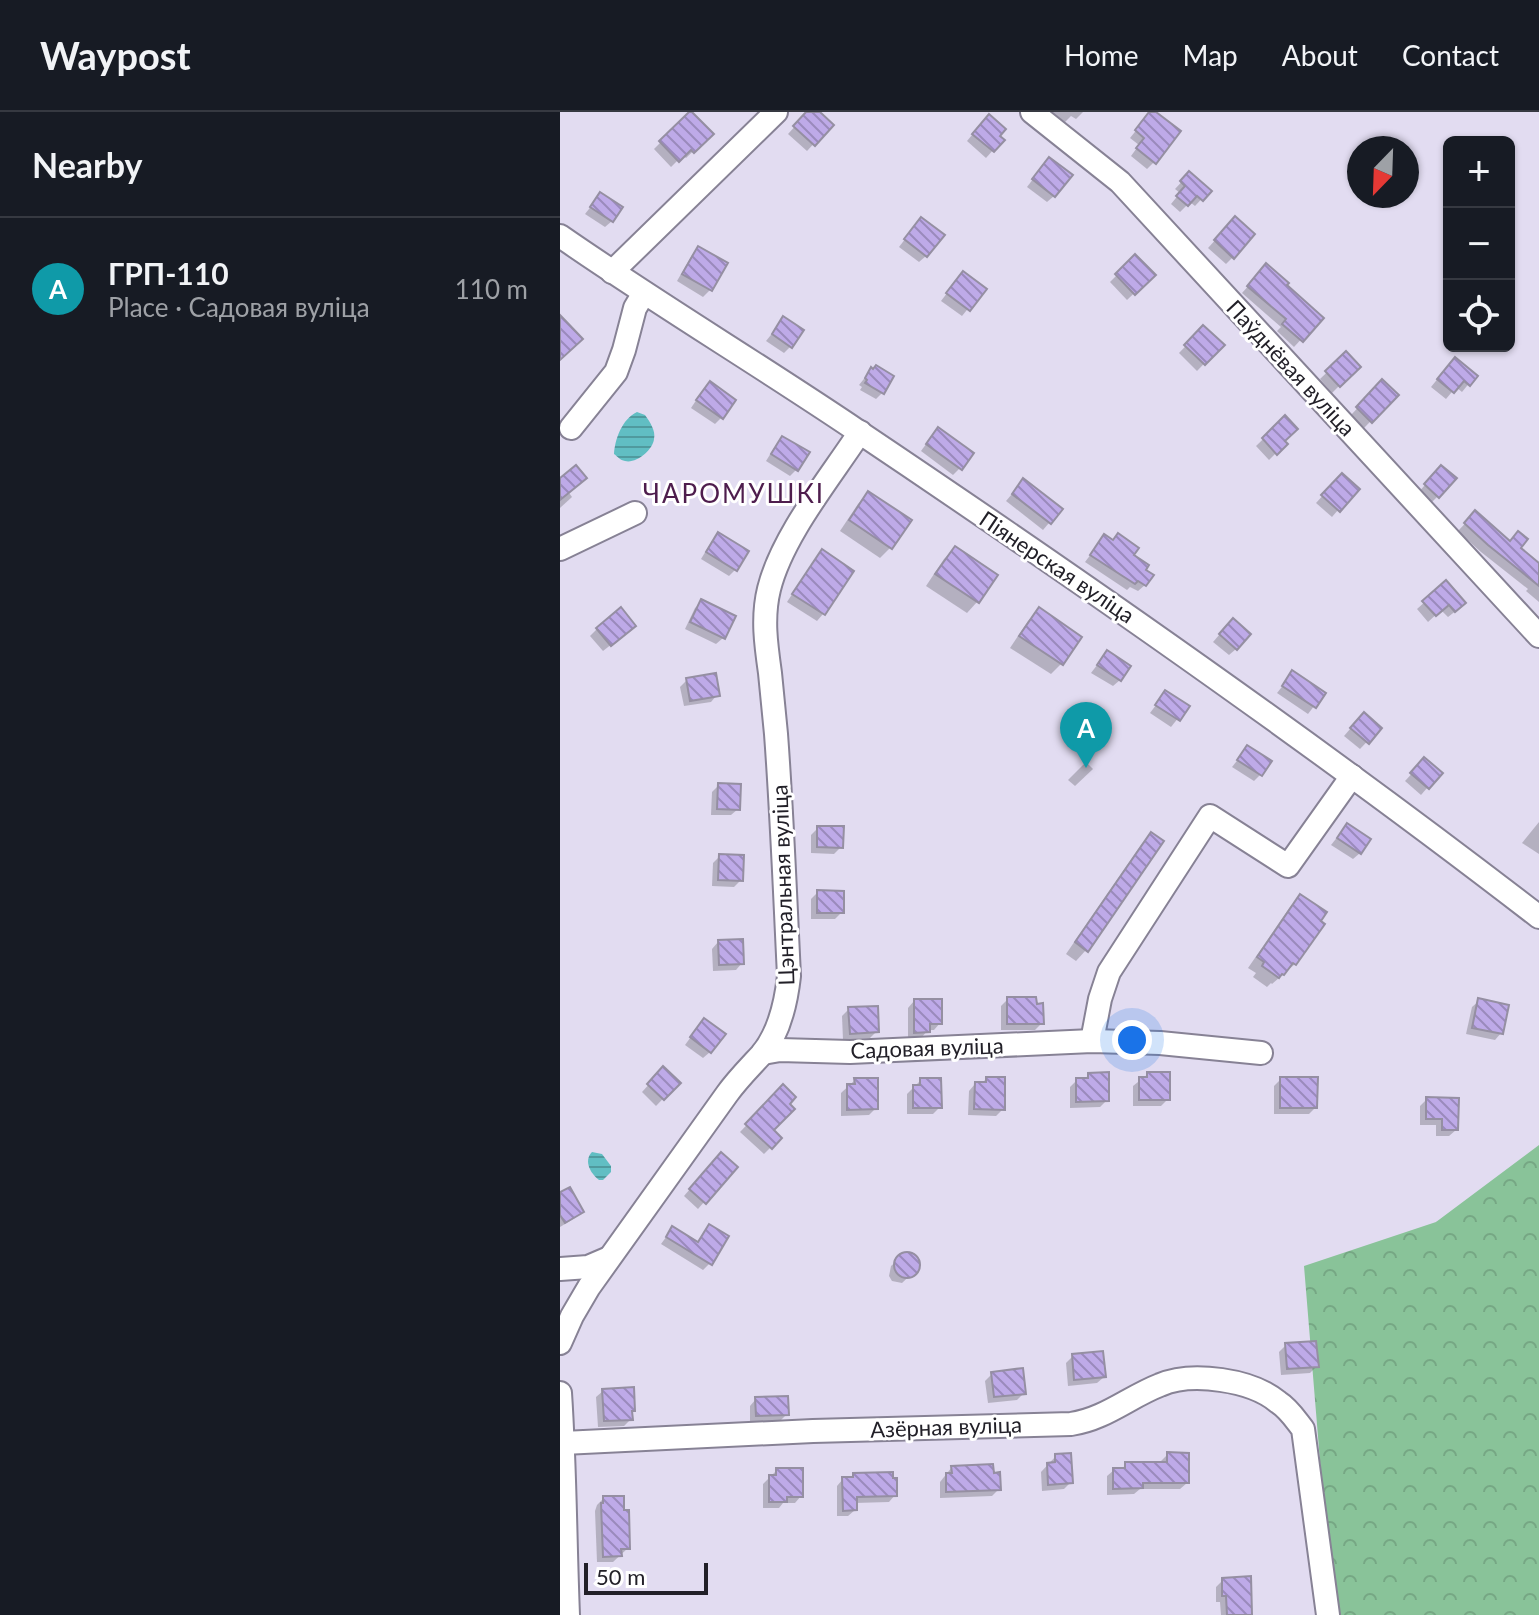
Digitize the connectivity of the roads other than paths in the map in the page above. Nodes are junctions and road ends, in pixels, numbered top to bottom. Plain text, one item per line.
1 (1032, 112) edge
2 (761, 117) edge
3 (560, 236) edge
4 (612, 272) junction
5 (644, 293) junction
6 (571, 428) dead end
7 (860, 432) junction
8 (635, 513) dead end
9 (560, 549) edge
10 (1539, 636) edge
11 (1352, 776) junction
12 (1539, 917) edge
13 (1092, 1041) junction
14 (763, 1053) junction
15 (1261, 1053) dead end
16 (609, 1258) junction
17 (560, 1269) edge
18 (560, 1343) edge
19 (560, 1393) edge
20 (563, 1443) junction
21 (568, 1615) edge
22 (1328, 1615) edge

1 - 10 street, Паўднёвая вуліца
2 - 4 street
3 - 4 street, Піянерская вуліца
4 - 5 street, Піянерская вуліца
5 - 6 street
5 - 7 street, Піянерская вуліца
7 - 11 street, Піянерская вуліца
7 - 14 street, Цэнтральная вуліца
8 - 9 street
11 - 12 street, Піянерская вуліца
11 - 13 street
13 - 14 street, Садовая вуліца
13 - 15 street, Садовая вуліца
14 - 16 street, Цэнтральная вуліца
16 - 17 street
16 - 18 street, Цэнтральная вуліца
19 - 20 street
20 - 21 street
20 - 22 street, Азёрная вуліца

